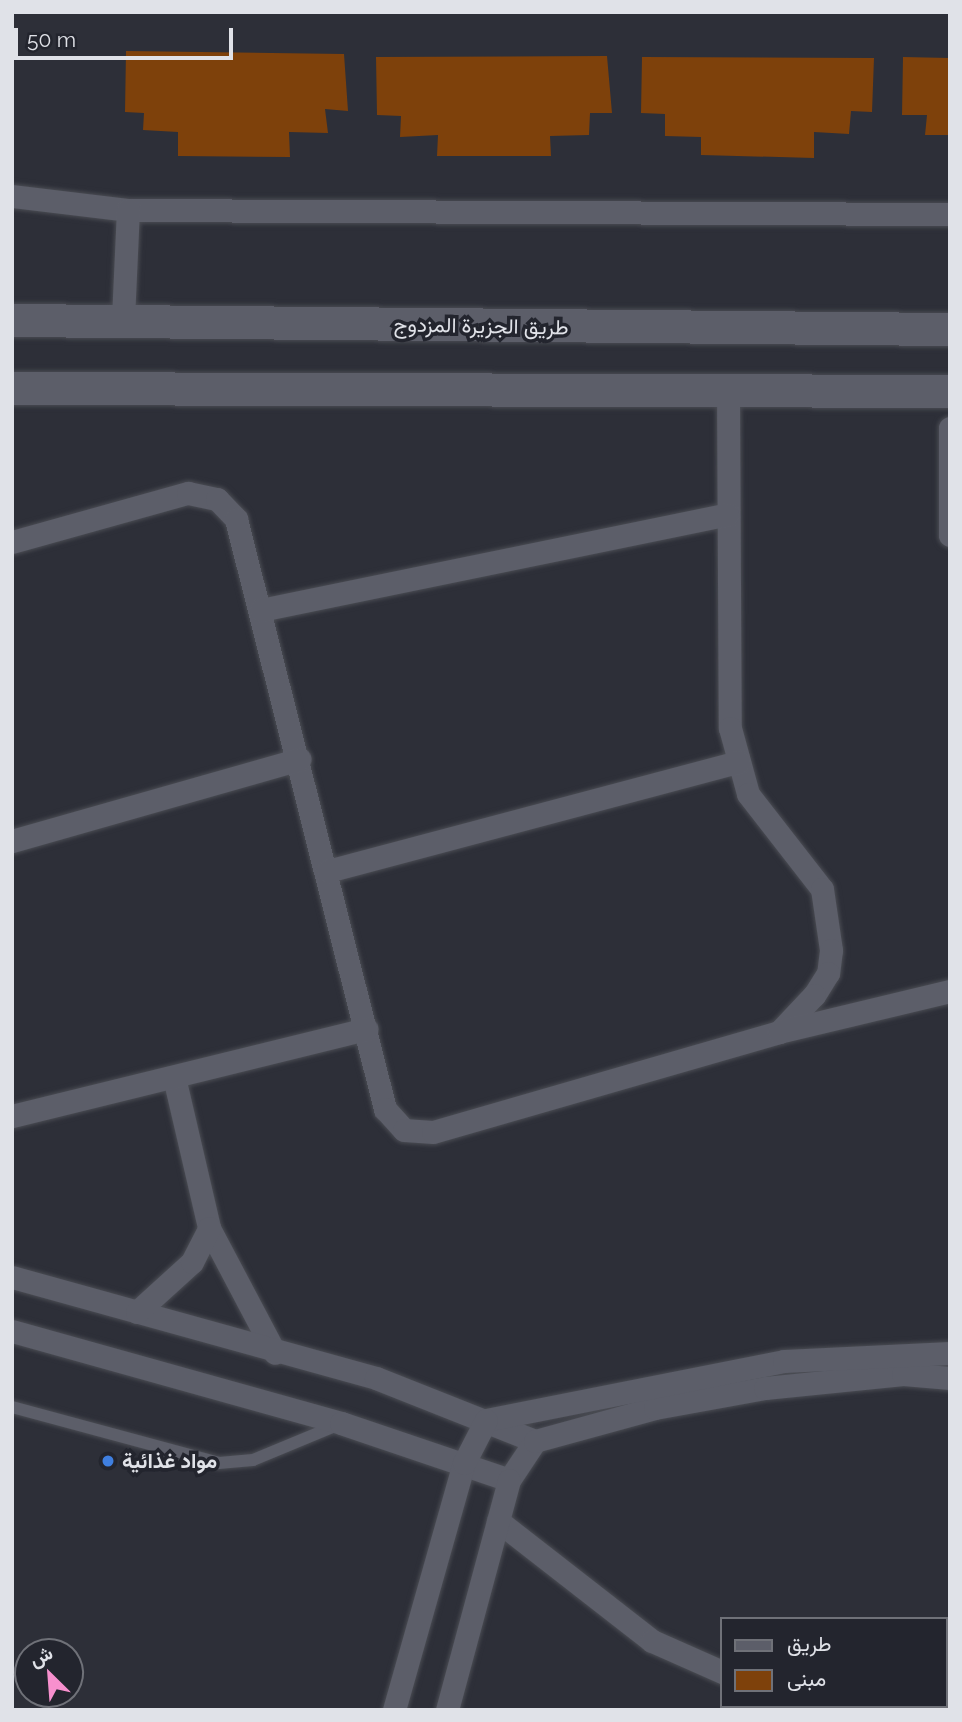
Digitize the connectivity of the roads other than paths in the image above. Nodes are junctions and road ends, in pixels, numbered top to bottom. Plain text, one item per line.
1 (12, 196) edge
2 (128, 210) junction
3 (950, 214) edge
4 (123, 319) junction
5 (12, 320) edge
6 (950, 330) edge
7 (12, 388) edge
8 (728, 391) junction
9 (950, 391) edge
10 (950, 428) edge
11 (727, 514) junction
12 (950, 535) edge
13 (12, 542) edge
14 (261, 610) junction
15 (299, 759) junction
16 (739, 762) junction
17 (12, 841) edge
18 (328, 871) junction
19 (950, 991) edge
20 (366, 1029) junction
21 (779, 1032) junction
22 (174, 1077) junction
23 (12, 1116) edge
24 (209, 1228) junction
25 (12, 1277) edge
26 (137, 1312) junction
27 (12, 1331) edge
28 (275, 1353) junction
29 (950, 1353) edge
30 (950, 1378) edge
31 (12, 1407) edge
32 (486, 1420) junction
33 (341, 1423) junction
34 (535, 1441) junction
35 (464, 1463) junction
36 (509, 1480) junction
37 (498, 1521) junction
38 (720, 1671) edge
39 (394, 1710) edge
40 (447, 1710) edge

1 - 2 street
2 - 3 street
2 - 4 street
4 - 5 main road, طريق الجزيرة المزدوج
4 - 6 main road, طريق الجزيرة المزدوج
7 - 8 main road
8 - 9 main road
8 - 11 street
10 - 12 street
11 - 14 street
11 - 16 street
13 - 14 street
14 - 15 street
15 - 17 street
15 - 18 street
16 - 18 street
16 - 21 street
18 - 20 street
19 - 21 street
20 - 21 street
20 - 22 street
22 - 23 street
22 - 24 street
24 - 26 street
24 - 28 street
25 - 26 street
26 - 28 street
27 - 33 street
28 - 32 street
29 - 32 street
30 - 34 street
31 - 33 lane
32 - 34 street
32 - 35 street
33 - 35 street
34 - 36 street
35 - 36 street
35 - 39 street
36 - 37 street
37 - 38 street
37 - 40 street

